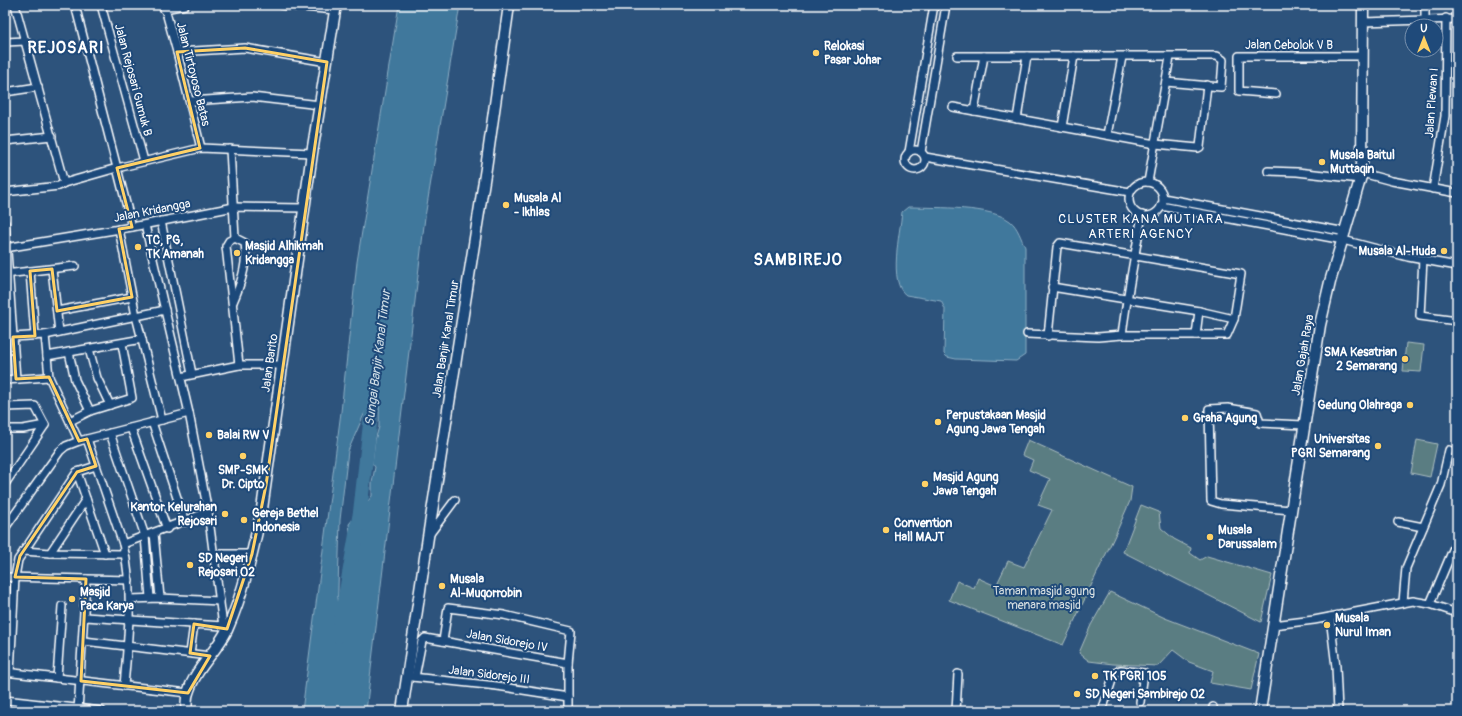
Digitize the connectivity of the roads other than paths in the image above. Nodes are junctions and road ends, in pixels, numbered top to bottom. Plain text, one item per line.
1 (16, 5) edge
2 (75, 5) edge
3 (101, 5) edge
4 (185, 5) edge
5 (281, 5) edge
6 (509, 5) edge
7 (934, 5) edge
8 (946, 5) edge
9 (1363, 5) edge
10 (1425, 5) edge
11 (164, 7) edge
12 (335, 8) edge
13 (1424, 18) edge
14 (1446, 18) joint
15 (1457, 18) edge
16 (1404, 20) edge
17 (1363, 22) junction
18 (26, 41) junction
19 (5, 42) edge
20 (177, 52) junction
21 (957, 56) dead end
22 (984, 56) junction
23 (1027, 56) junction
24 (1074, 56) junction
25 (1363, 56) junction
26 (1122, 57) junction
27 (1170, 57) junction
28 (326, 62) junction
29 (1166, 82) junction
30 (1207, 85) junction
31 (38, 87) junction
32 (5, 92) edge
33 (1276, 94) dead end
34 (190, 101) junction
35 (320, 105) junction
36 (953, 107) dead end
37 (974, 111) junction
38 (1017, 118) junction
39 (1062, 127) junction
40 (1107, 135) junction
41 (52, 136) junction
42 (5, 141) edge
43 (1155, 144) junction
44 (201, 148) junction
45 (230, 149) junction
46 (909, 152) junction
47 (312, 153) junction
48 (923, 154) junction
49 (144, 161) junction
50 (117, 168) junction
51 (1268, 172) dead end
52 (1361, 176) junction
53 (1148, 182) junction
54 (64, 183) junction
55 (1433, 189) junction
56 (5, 192) edge
57 (1130, 192) junction
58 (1457, 193) edge
59 (1162, 202) junction
60 (234, 206) junction
61 (304, 208) junction
62 (1142, 215) junction
63 (161, 221) junction
64 (1299, 222) junction
65 (5, 223) edge
66 (145, 225) junction
67 (132, 227) junction
68 (119, 229) junction
69 (1298, 232) junction
70 (1345, 236) junction
71 (235, 238) junction
72 (6, 248) edge
73 (1134, 256) junction
74 (1423, 260) junction
75 (75, 266) dead end
76 (1457, 266) edge
77 (52, 269) junction
78 (229, 269) junction
79 (244, 270) junction
80 (30, 271) junction
81 (7, 274) edge
82 (1052, 287) junction
83 (132, 297) junction
84 (1127, 299) junction
85 (232, 302) junction
86 (165, 310) junction
87 (57, 311) junction
88 (1199, 311) junction
89 (136, 316) junction
90 (1234, 319) junction
91 (1457, 321) edge
92 (59, 332) junction
93 (1027, 334) dead end
94 (45, 335) junction
95 (35, 336) junction
96 (1048, 336) junction
97 (1122, 336) junction
98 (1196, 336) junction
99 (13, 337) junction
100 (142, 339) junction
101 (122, 344) junction
102 (89, 349) junction
103 (69, 352) junction
104 (47, 356) junction
105 (239, 365) junction
106 (282, 365) junction
107 (192, 374) junction
108 (49, 377) junction
109 (181, 377) junction
110 (16, 379) junction
111 (5, 380) edge
112 (110, 405) junction
113 (5, 407) edge
114 (90, 410) junction
115 (189, 413) junction
116 (162, 420) junction
117 (70, 421) junction
118 (152, 422) junction
119 (45, 425) junction
120 (1304, 425) junction
121 (131, 428) junction
122 (5, 429) edge
123 (110, 433) junction
124 (83, 440) junction
125 (1449, 450) dead end
126 (96, 466) junction
127 (78, 472) junction
128 (5, 484) edge
129 (86, 499) junction
130 (455, 500) dead end
131 (1292, 510) junction
132 (208, 512) junction
133 (185, 522) junction
134 (1398, 522) dead end
135 (6, 526) edge
136 (1423, 527) junction
137 (167, 529) junction
138 (154, 534) junction
139 (145, 536) junction
140 (428, 537) junction
141 (1457, 540) edge
142 (123, 544) junction
143 (24, 551) junction
144 (50, 553) junction
145 (105, 554) junction
146 (125, 554) junction
147 (214, 554) junction
148 (252, 554) junction
149 (5, 577) edge
150 (15, 577) junction
151 (86, 579) junction
152 (129, 580) junction
153 (150, 598) junction
154 (160, 598) junction
155 (130, 599) junction
156 (220, 601) junction
157 (1403, 602) junction
158 (1430, 604) junction
159 (62, 606) dead end
160 (1457, 613) edge
161 (85, 617) junction
162 (1330, 617) junction
163 (130, 620) junction
164 (194, 624) junction
165 (1273, 624) junction
166 (225, 627) junction
167 (84, 641) junction
168 (443, 641) junction
169 (127, 646) junction
170 (190, 653) junction
171 (210, 656) junction
172 (568, 663) junction
173 (7, 672) edge
174 (958, 674) dead end
175 (411, 677) junction
176 (57, 678) junction
177 (81, 681) junction
178 (124, 686) junction
179 (188, 693) junction
180 (568, 697) junction
181 (5, 700) edge
182 (1140, 702) dead end
183 (78, 709) edge
184 (102, 711) edge
185 (186, 711) edge
186 (402, 711) edge
187 (568, 711) edge
188 (956, 711) edge
189 (1102, 711) edge
190 (1260, 711) edge
191 (1338, 711) edge

1 - 18 street
2 - 50 street
3 - 49 street, Jalan Rejosari Gumuk B
4 - 11 street
5 - 12 street
6 - 140 street, Jalan Banjir Kanal Timur
7 - 46 street
8 - 48 street
9 - 17 street, Jalan Gajah Raya
10 - 13 street
11 - 20 street, Jalan Tirtoyoso Batas
12 - 28 street, Jalan Barito
14 - 15 street
14 - 55 street, Jalan Plewan I
16 - 17 street
17 - 25 street, Jalan Gajah Raya
18 - 19 street
18 - 31 street
20 - 28 street
20 - 34 street, Jalan Tirtoyoso Batas
21 - 22 street
22 - 23 street
22 - 37 street
23 - 24 street
23 - 38 street
24 - 26 street
24 - 39 street
25 - 33 street, Jalan Cebolok V B
25 - 52 street, Jalan Gajah Raya
26 - 27 street
26 - 40 street
27 - 29 street
27 - 30 street
28 - 35 street, Jalan Barito
29 - 30 street
29 - 43 street
30 - 43 street
31 - 32 street
31 - 41 street
34 - 35 street
34 - 44 street, Jalan Tirtoyoso Batas
35 - 47 street, Jalan Barito
36 - 37 street
37 - 38 street
38 - 39 street
39 - 40 street
40 - 43 street
41 - 42 street
41 - 54 street
43 - 53 street
44 - 45 street
44 - 49 street
45 - 47 street
45 - 60 street
46 - 48 street
46 - 48 street
47 - 61 street, Jalan Barito
48 - 57 street
49 - 50 street
50 - 54 street
50 - 67 street
51 - 52 street
52 - 55 street
52 - 70 street, Jalan Gajah Raya
53 - 57 street
53 - 59 street
54 - 56 street
55 - 58 street
57 - 62 street
59 - 62 street
59 - 64 street
59 - 69 street
60 - 61 street, Jalan Kridangga
60 - 63 street, Jalan Kridangga
60 - 71 street
61 - 106 street, Jalan Barito
62 - 73 street
63 - 66 street, Jalan Kridangga
63 - 107 street
64 - 69 street
64 - 70 street
65 - 72 street
66 - 67 street, Jalan Kridangga
66 - 86 street
67 - 68 street, Jalan Kridangga
68 - 72 street, Jalan Kridangga
68 - 83 street
69 - 70 street
70 - 74 street
70 - 120 street, Jalan Gajah Raya
71 - 78 street
71 - 79 street
72 - 81 street
73 - 82 street
73 - 84 street
73 - 90 street
74 - 76 street
74 - 91 street
75 - 77 street
77 - 80 street
77 - 87 street
78 - 79 street
78 - 85 street
79 - 85 street
80 - 81 street
80 - 95 street
81 - 99 street
82 - 84 street
82 - 96 street
83 - 87 street
83 - 89 street
84 - 88 street
84 - 97 street
85 - 105 street
86 - 89 street
86 - 109 street
87 - 92 street
88 - 90 street
88 - 98 street
89 - 92 street
89 - 100 street
90 - 98 street
92 - 94 street
93 - 96 street
94 - 95 street
94 - 104 street
95 - 99 street
96 - 97 street
97 - 98 street
99 - 110 street
100 - 101 street
100 - 116 street
101 - 102 street
101 - 112 street
102 - 103 street
102 - 112 street
103 - 104 street
103 - 114 street
104 - 108 street
105 - 106 street
105 - 107 street
106 - 148 street, Jalan Barito
107 - 109 street
108 - 110 street
108 - 117 street
109 - 115 street
110 - 111 street
112 - 114 street
113 - 119 street
114 - 117 street
115 - 116 street
115 - 132 street
116 - 118 street
117 - 124 street
118 - 121 street
118 - 133 street
119 - 122 street
119 - 128 street
120 - 131 street, Jalan Gajah Raya
120 - 131 street
121 - 123 street
121 - 137 street
123 - 124 street
123 - 139 street
124 - 126 street
124 - 135 street
125 - 136 street
126 - 127 street
126 - 142 street
127 - 129 street
127 - 143 street
129 - 144 street
129 - 145 street
130 - 140 street
131 - 165 street, Jalan Gajah Raya
132 - 133 street
132 - 147 street
133 - 137 street
134 - 136 street
136 - 157 street
137 - 138 street
138 - 139 street
138 - 154 street
139 - 142 street
139 - 153 street
140 - 175 street, Jalan Banjir Kanal Timur
141 - 158 street
142 - 146 street
143 - 144 street
143 - 150 street
144 - 145 street
145 - 146 street
146 - 152 street
147 - 148 street
147 - 156 street
148 - 166 street, Jalan Barito
149 - 150 street
150 - 151 street
150 - 173 street
151 - 152 street
151 - 161 street
152 - 155 street
153 - 154 street
153 - 155 street
154 - 156 street
155 - 163 street
156 - 166 street
157 - 158 street
157 - 162 street
158 - 160 street
159 - 176 street
161 - 163 street
161 - 167 street
162 - 165 street
162 - 191 street
163 - 164 street
163 - 169 street
164 - 166 street
164 - 170 street
165 - 190 street, Jalan Gajah Raya
166 - 171 street, Jalan Barito
167 - 169 street
167 - 177 street
168 - 172 street, Jalan Sidorejo IV
168 - 172 street, Jalan Sidorejo IV
168 - 175 street, Jalan Sidorejo IV
169 - 170 street
169 - 178 street
170 - 171 street
171 - 179 street, Jalan Barito
172 - 180 street
173 - 176 street
174 - 188 street
175 - 180 street, Jalan Sidorejo III
175 - 186 street, Jalan Banjir Kanal Timur
176 - 177 street
177 - 178 street
177 - 183 street
178 - 179 street
179 - 185 street, Jalan Barito
180 - 187 street
181 - 183 street
182 - 189 street
183 - 184 street

